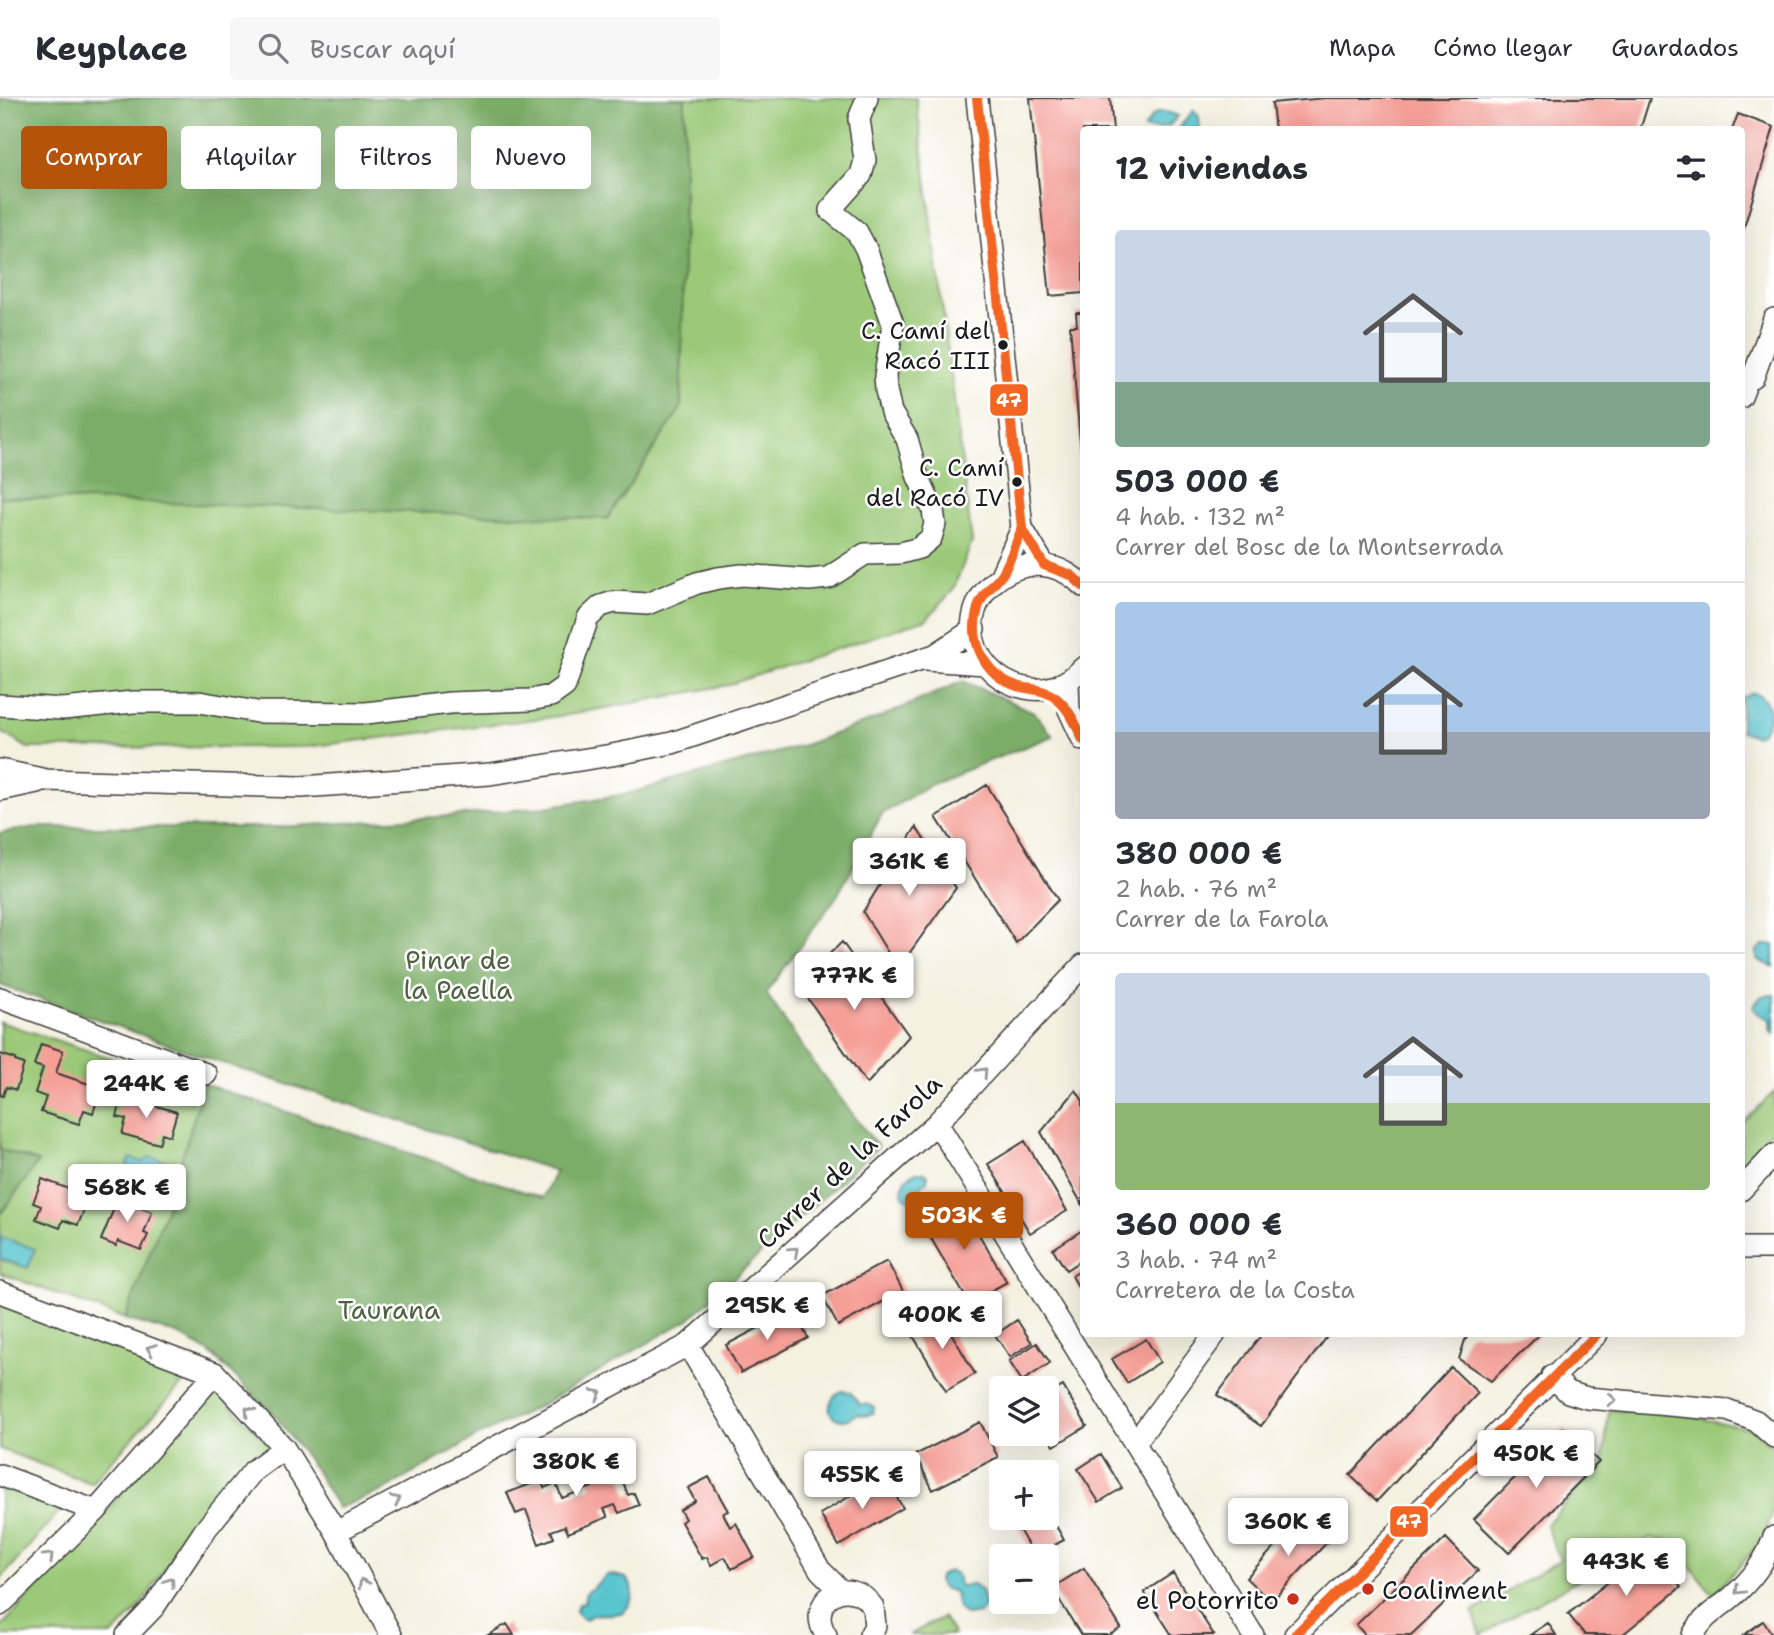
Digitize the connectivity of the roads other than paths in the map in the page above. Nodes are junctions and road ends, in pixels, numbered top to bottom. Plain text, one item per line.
1 (867, 98) edge
2 (977, 98) edge
3 (1774, 319) edge
4 (1774, 371) edge
5 (1745, 386) edge
6 (1022, 528) junction
7 (1044, 565) junction
8 (1001, 575) junction
9 (1080, 582) edge
10 (974, 629) junction
11 (927, 658) junction
12 (985, 664) junction
13 (1076, 674) edge
14 (1043, 689) junction
15 (0, 705) edge
16 (1069, 710) junction
17 (1080, 734) edge
18 (0, 770) edge
19 (46, 780) junction
20 (0, 790) edge
21 (1080, 968) edge
22 (0, 998) edge
23 (206, 1074) dead end
24 (937, 1122) junction
25 (1774, 1155) edge
26 (1745, 1186) edge
27 (1745, 1248) edge
28 (1774, 1248) edge
29 (0, 1293) edge
30 (1212, 1337) edge
31 (1594, 1337) edge
32 (688, 1345) junction
33 (215, 1373) junction
34 (1552, 1376) junction
35 (1774, 1437) edge
36 (1135, 1443) junction
37 (284, 1448) junction
38 (0, 1475) edge
39 (96, 1511) junction
40 (336, 1532) junction
41 (1774, 1537) edge
42 (834, 1595) junction
43 (0, 1605) edge
44 (127, 1635) edge
45 (391, 1635) edge
46 (826, 1635) edge
47 (870, 1635) edge
48 (1252, 1635) edge
49 (1295, 1635) edge
50 (1693, 1635) edge

1 - 15 street
2 - 6 street
3 - 5 street
4 - 5 street
6 - 7 street
6 - 8 street
7 - 8 street
7 - 9 street
8 - 10 street
10 - 11 street
10 - 12 street
11 - 12 street
11 - 19 street
12 - 14 street
13 - 14 street
13 - 16 street
14 - 16 street
16 - 17 street
18 - 19 street
19 - 20 street
24 -> 21 street, Carrer de la Farola
22 - 23 street
32 -> 24 street, Carrer de la Farola
24 - 36 street
25 - 26 street
27 - 28 street
33 -> 29 street
30 - 36 street
31 - 34 street
40 -> 32 street, Carrer de la Farola
32 - 42 street
37 -> 33 street
33 - 39 street
34 -> 35 street
34 - 49 street
36 - 48 street
37 - 40 street
44 -> 37 street
38 - 39 street
43 -> 39 street
45 -> 40 street
41 -> 50 street
42 - 46 street
42 - 47 street

